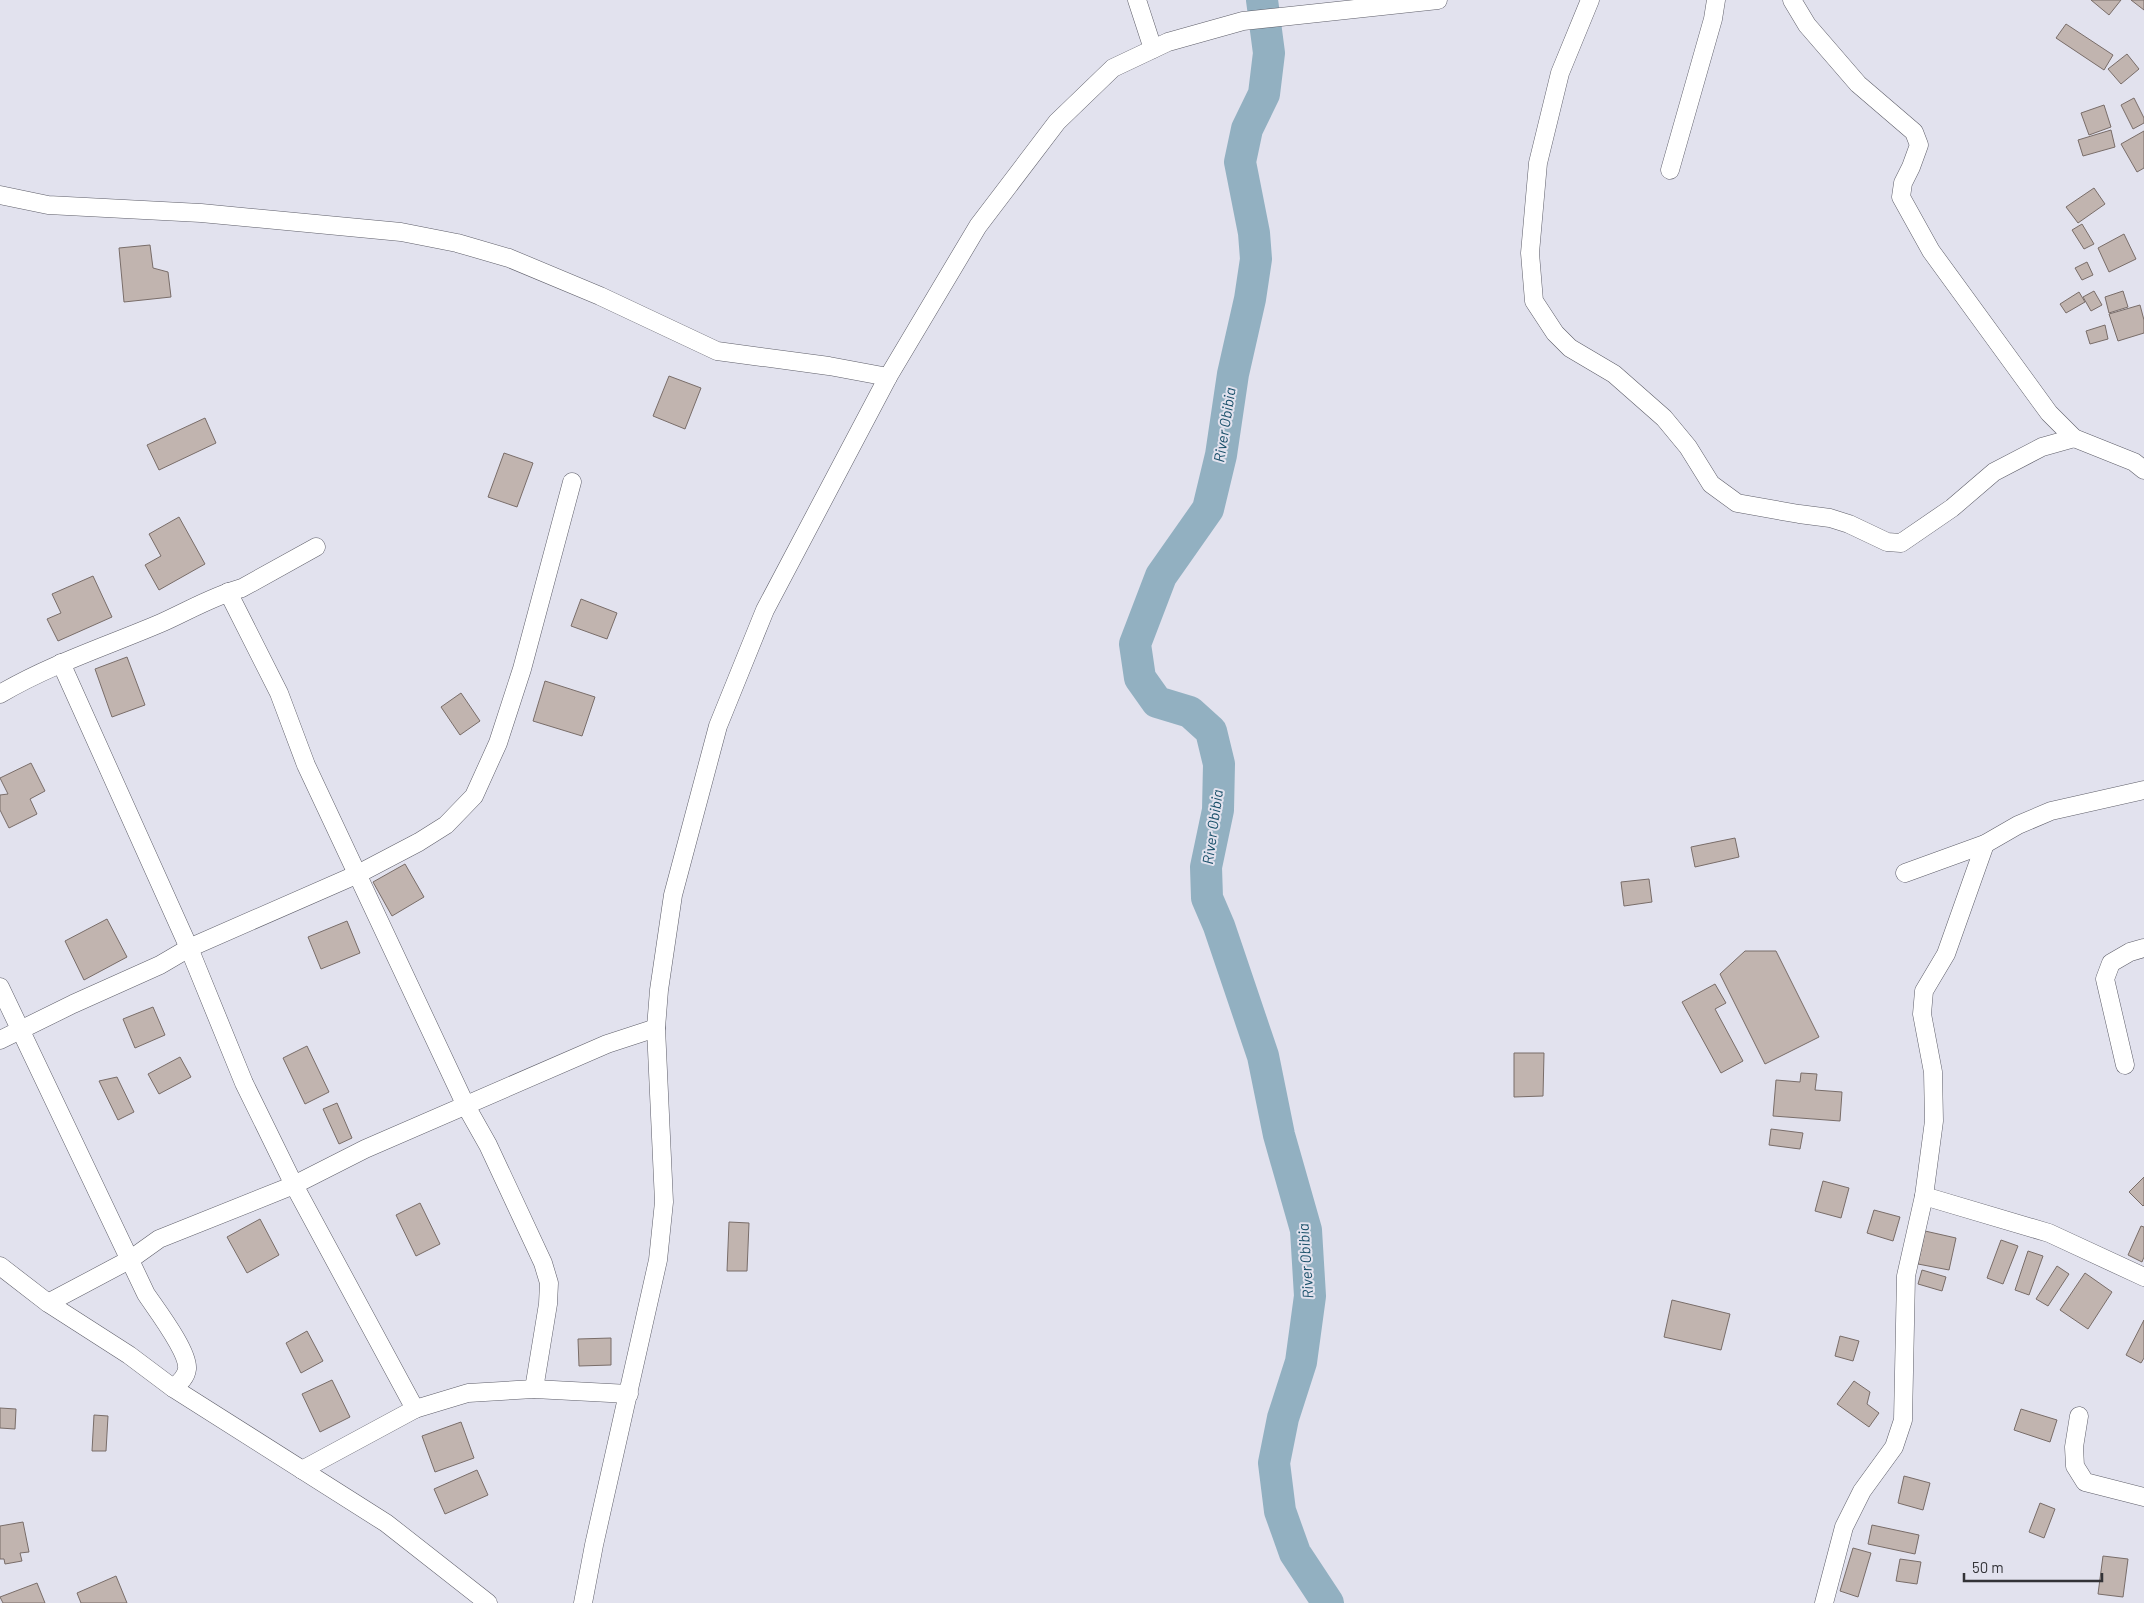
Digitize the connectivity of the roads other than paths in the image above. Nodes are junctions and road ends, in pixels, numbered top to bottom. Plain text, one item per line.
1 (1137, 0) edge
2 (1438, 0) edge
3 (1590, 0) edge
4 (1716, 0) edge
5 (1792, 0) edge
6 (1153, 49) junction
7 (1670, 170) dead end
8 (0, 196) edge
9 (888, 377) junction
10 (2074, 438) junction
11 (2144, 470) edge
12 (572, 482) dead end
13 (316, 547) dead end
14 (228, 592) junction
15 (60, 663) junction
16 (0, 694) edge
17 (2144, 790) edge
18 (1985, 844) junction
19 (1905, 873) dead end
20 (358, 874) junction
21 (189, 948) junction
22 (2144, 948) edge
23 (0, 987) edge
24 (656, 1028) junction
25 (22, 1030) junction
26 (0, 1040) edge
27 (2125, 1064) dead end
28 (466, 1106) junction
29 (294, 1185) junction
30 (1924, 1196) junction
31 (131, 1259) junction
32 (0, 1266) edge
33 (2144, 1277) edge
34 (48, 1303) junction
35 (174, 1388) junction
36 (534, 1389) junction
37 (629, 1394) junction
38 (415, 1409) junction
39 (2079, 1416) dead end
40 (302, 1470) junction
41 (2144, 1497) edge
42 (488, 1603) edge
43 (583, 1603) edge
44 (1824, 1603) edge

1 - 6 street
2 - 6 street
3 - 10 street
4 - 7 street
5 - 10 street
6 - 9 street
8 - 9 street
9 - 24 street
10 - 11 street
12 - 20 street
13 - 14 street
14 - 15 street
14 - 20 street
15 - 16 street
15 - 21 street
17 - 18 street
18 - 19 street
18 - 30 street
20 - 21 street
20 - 28 street
21 - 25 street
21 - 29 street
22 - 27 street
23 - 25 street
24 - 28 street
24 - 37 street
25 - 26 street
25 - 31 street
28 - 29 street
28 - 36 street
29 - 31 street
29 - 38 street
30 - 33 street
30 - 44 street
31 - 34 street
31 - 35 street
32 - 34 street
34 - 35 street
35 - 40 street
36 - 37 street
36 - 38 street
37 - 43 street
38 - 40 street
39 - 41 street
40 - 42 street

